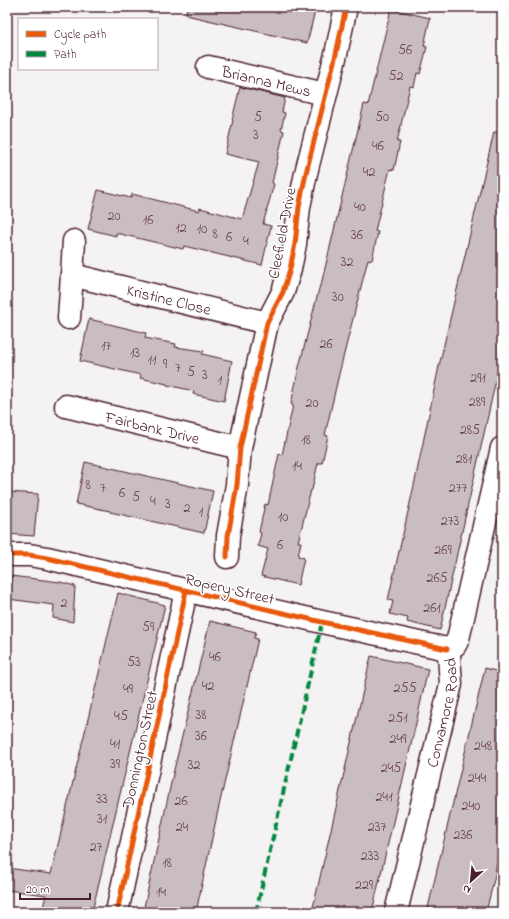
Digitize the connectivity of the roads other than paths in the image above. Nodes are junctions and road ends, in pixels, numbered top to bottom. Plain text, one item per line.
1 (346, 7) edge
2 (208, 67) dead end
3 (325, 94) junction
4 (74, 241) dead end
5 (72, 274) junction
6 (69, 318) dead end
7 (267, 323) junction
8 (66, 406) dead end
9 (240, 448) junction
10 (502, 448) edge
11 (7, 555) edge
12 (228, 557) dead end
13 (186, 591) junction
14 (447, 649) junction
15 (117, 912) edge
16 (396, 912) edge

1 - 3 street, Cleefield Drive
2 - 3 street, Brianna Mews
3 - 7 street, Cleefield Drive
4 - 5 street
5 - 6 street
5 - 7 street, Kristine Close
7 - 9 street, Cleefield Drive
8 - 9 street, Fairbank Drive
9 - 12 street, Cleefield Drive
10 - 14 street, Convamore Road
11 - 13 street, Ropery Street
13 - 14 street, Ropery Street
13 - 15 street, Donnington Street
14 - 16 street, Convamore Road

